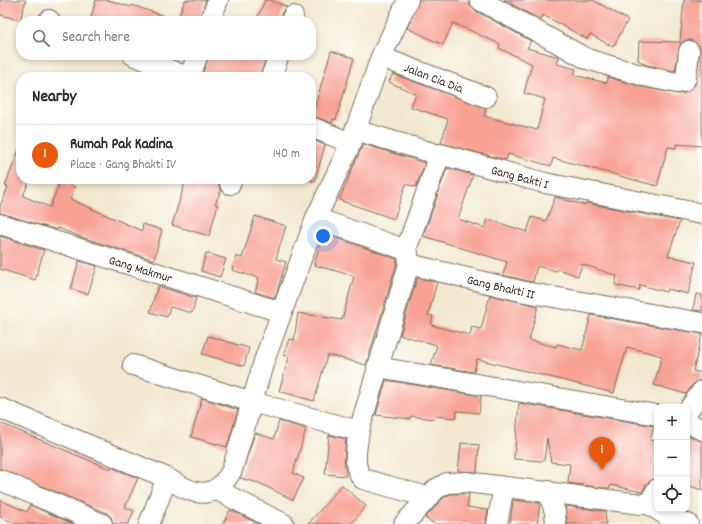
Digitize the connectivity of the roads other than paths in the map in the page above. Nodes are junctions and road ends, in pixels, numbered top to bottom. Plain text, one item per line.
1 (218, 0) edge
2 (408, 0) edge
3 (480, 0) edge
4 (212, 16) edge
5 (689, 51) dead end
6 (381, 57) junction
7 (146, 60) edge
8 (196, 60) edge
9 (277, 60) edge
10 (176, 72) edge
11 (190, 72) edge
12 (273, 72) edge
13 (486, 97) dead end
14 (316, 128) edge
15 (353, 136) junction
16 (433, 152) dead end
17 (702, 214) edge
18 (316, 218) junction
19 (0, 224) edge
20 (407, 257) junction
21 (281, 312) junction
22 (702, 323) edge
23 (133, 365) dead end
24 (378, 367) junction
25 (702, 391) edge
26 (252, 402) junction
27 (0, 408) edge
28 (690, 408) edge
29 (654, 415) edge
30 (690, 424) edge
31 (702, 430) edge
32 (359, 431) junction
33 (167, 478) junction
34 (0, 480) edge
35 (504, 487) junction
36 (217, 490) junction
37 (548, 491) junction
38 (653, 496) edge
39 (427, 497) junction
40 (152, 523) edge
41 (102, 524) edge
42 (284, 524) edge
43 (404, 524) edge
44 (497, 524) edge
45 (556, 524) edge
46 (688, 524) edge

1 - 4 street
2 - 6 street
3 - 5 street
6 - 13 street, Jalan Cia Dia
6 - 15 street
7 - 10 street
8 - 11 street
9 - 12 street
14 - 15 street
15 - 16 street
15 - 18 street
17 - 20 street, Gang Bakti I
18 - 20 street, Gang Bhakti II
18 - 21 street
19 - 21 street, Gang Makmur
20 - 22 street, Gang Bhakti II
20 - 24 street
21 - 26 street
23 - 26 street
24 - 29 street
24 - 32 street
25 - 28 street
26 - 32 street
26 - 36 street
27 - 33 street
30 - 31 street
32 - 39 street
33 - 36 street
33 - 40 street
34 - 41 street
35 - 37 street
35 - 39 street
35 - 44 street
36 - 42 street
37 - 38 street
37 - 45 street
38 - 46 street
39 - 43 street

